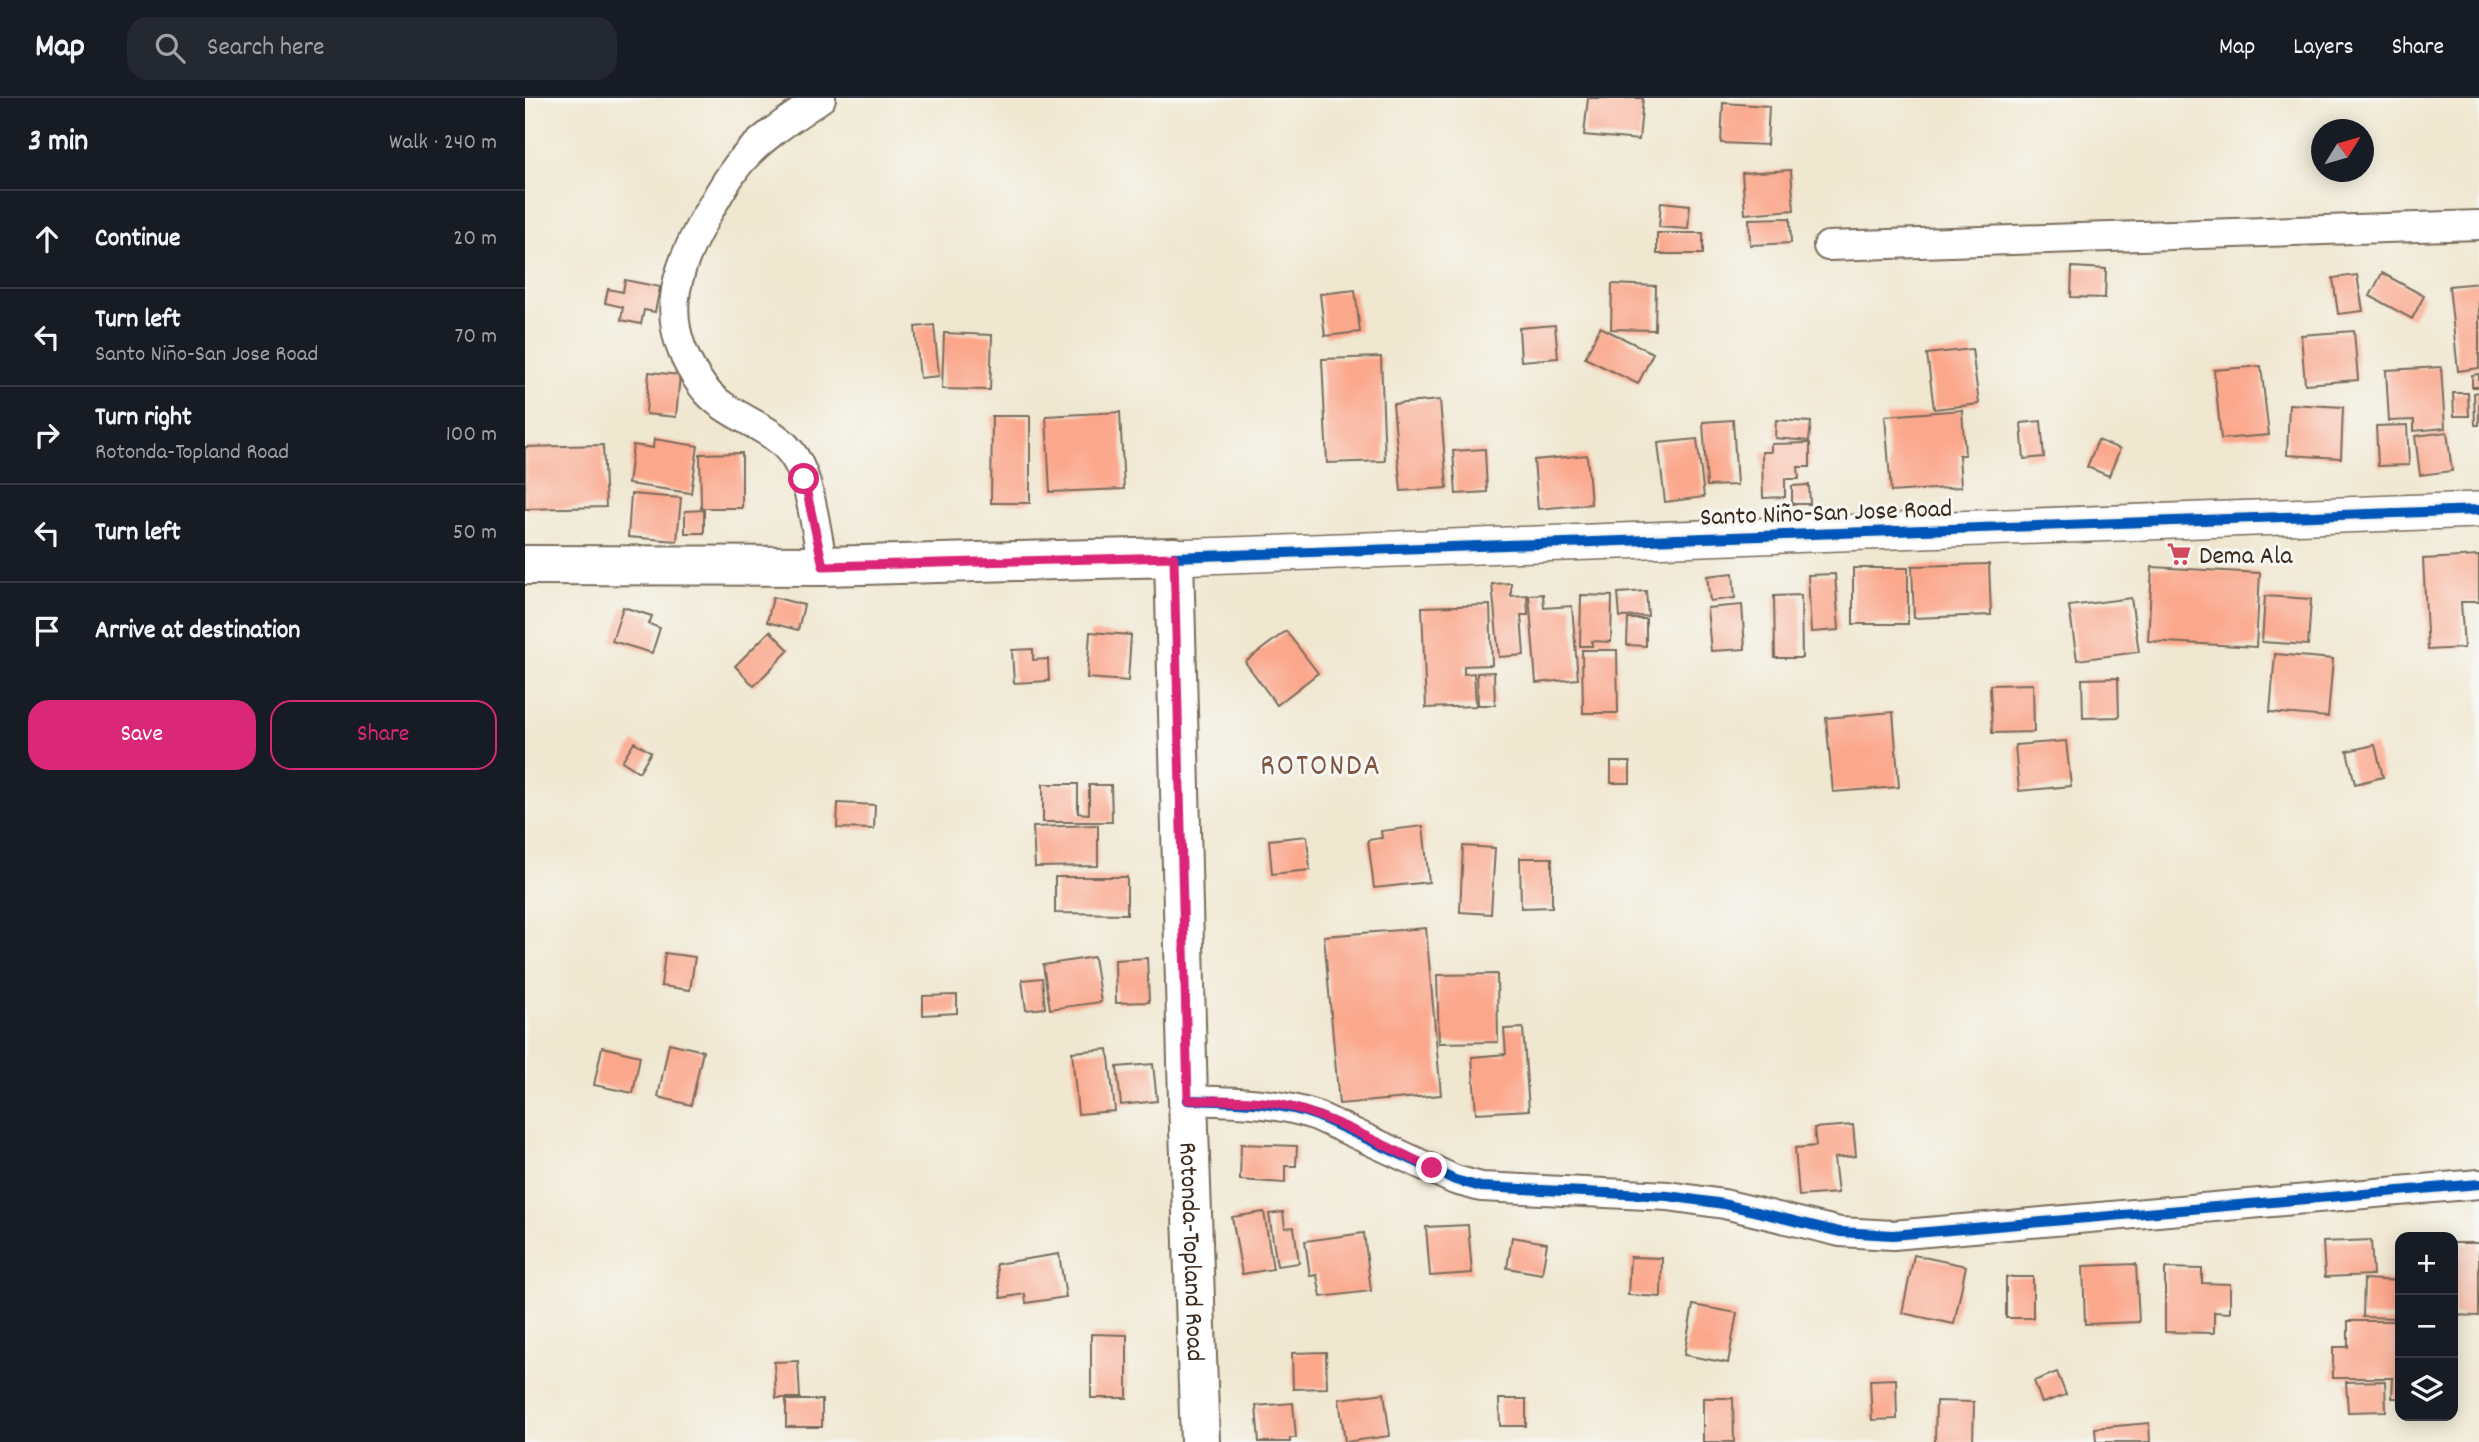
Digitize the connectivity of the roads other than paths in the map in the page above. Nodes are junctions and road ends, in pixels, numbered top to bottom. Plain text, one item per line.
1 (821, 98) edge
2 (2479, 225) edge
3 (1828, 246) dead end
4 (2479, 510) edge
5 (1174, 557) junction
6 (525, 565) edge
7 (823, 566) junction
8 (1188, 1100) junction
9 (2479, 1184) edge
10 (1200, 1442) edge

1 - 7 street
2 - 3 street
4 - 5 street, Santo Niño-San Jose Road
5 - 7 main road, Santo Niño-San Jose Road
5 - 8 main road, Rotonda-Topland Road
6 - 7 main road, Santo Niño-San Jose Road
8 - 9 street
8 - 10 main road, Rotonda-Topland Road

